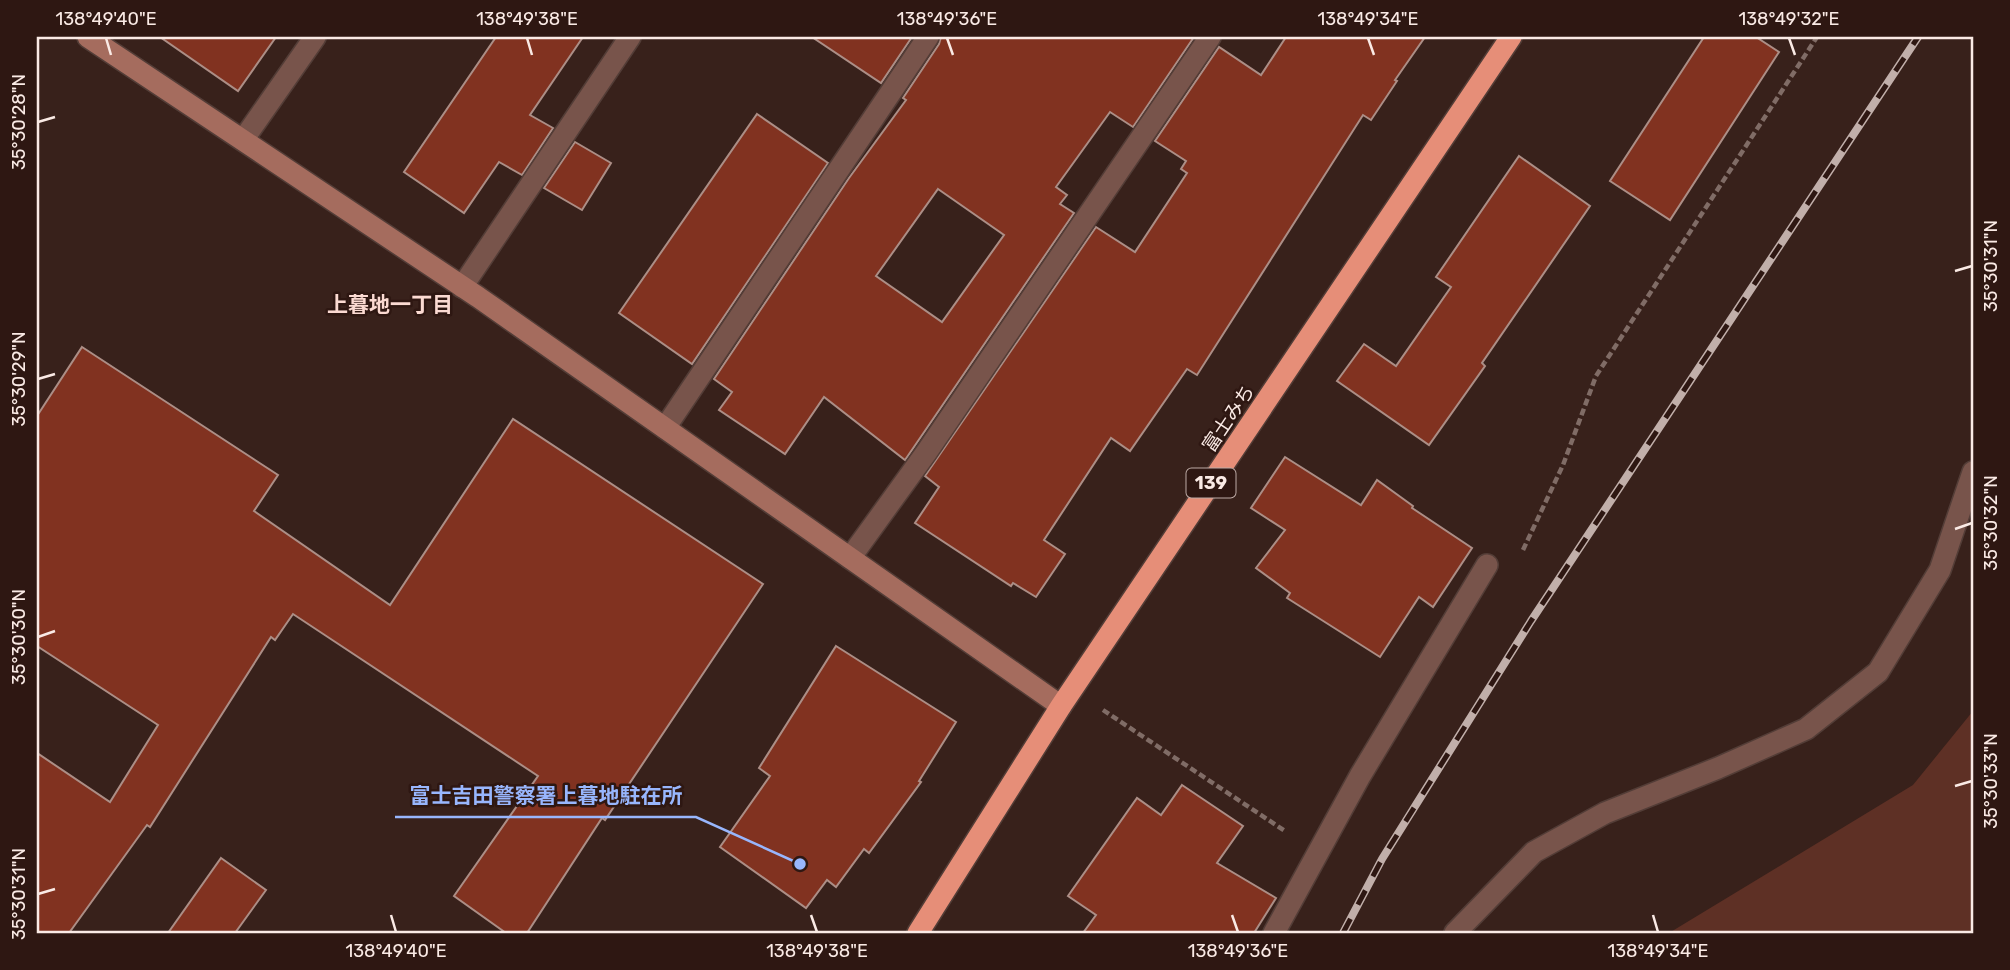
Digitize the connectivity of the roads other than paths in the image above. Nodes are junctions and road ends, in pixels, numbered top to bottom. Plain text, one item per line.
1 (88, 37) edge
2 (315, 37) edge
3 (630, 37) edge
4 (928, 37) edge
5 (1210, 37) edge
6 (1511, 37) edge
7 (243, 140) junction
8 (462, 287) junction
9 (664, 428) junction
10 (1973, 472) edge
11 (850, 558) junction
12 (1487, 565) road end
13 (1067, 698) junction
14 (918, 933) edge
15 (1274, 933) edge
16 (1455, 933) edge

1 - 7 street
2 - 7 street
3 - 8 street
4 - 9 street
5 - 11 street
6 - 13 highway, 富士みち / 139
7 - 8 street
8 - 9 street
9 - 11 street
10 - 16 street
11 - 13 street
12 - 15 street
13 - 14 highway, 富士みち / 139

